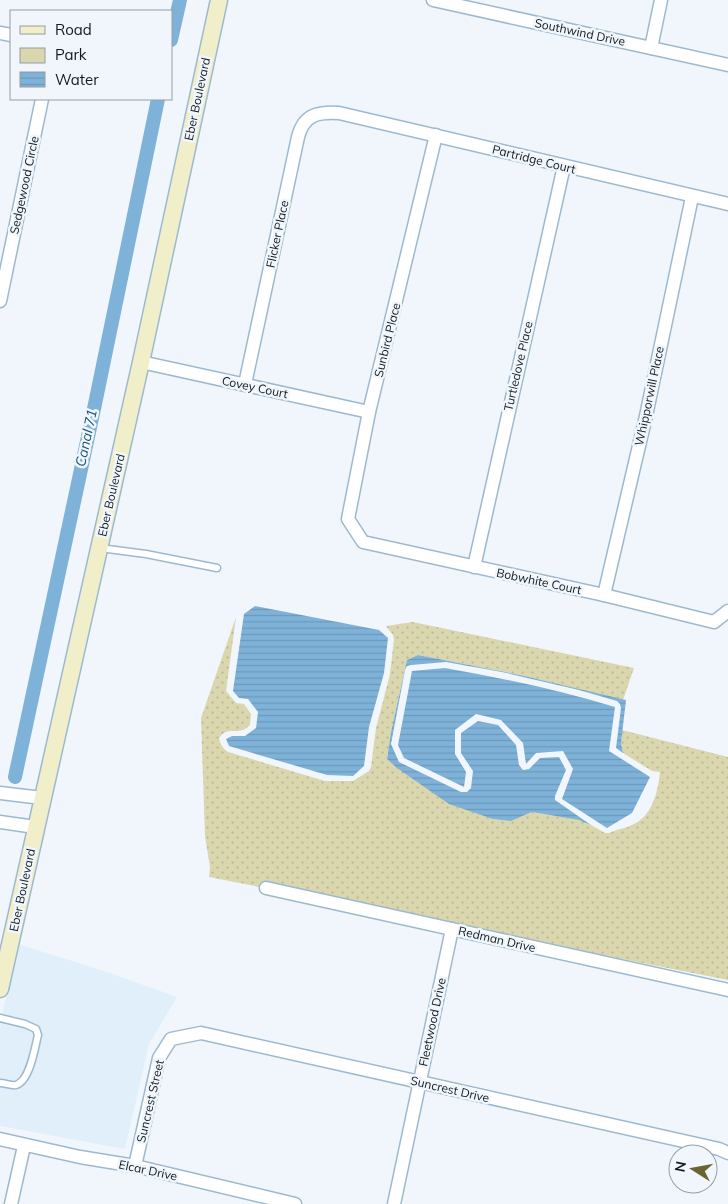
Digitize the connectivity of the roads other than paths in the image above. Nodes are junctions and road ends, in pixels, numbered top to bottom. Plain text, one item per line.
1 (219, 0) edge
2 (433, 0) edge
3 (661, 0) edge
4 (651, 48) junction
5 (728, 64) edge
6 (42, 100) edge
7 (340, 113) joint
8 (436, 135) junction
9 (564, 166) junction
10 (692, 197) junction
11 (728, 204) edge
12 (0, 301) edge
13 (141, 362) junction
14 (245, 384) junction
15 (369, 412) junction
16 (363, 542) joint
17 (99, 548) junction
18 (474, 567) junction
19 (217, 568) dead end
20 (604, 595) junction
21 (728, 611) edge
22 (0, 793) edge
23 (42, 798) junction
24 (0, 822) edge
25 (35, 828) junction
26 (266, 888) dead end
27 (452, 929) junction
28 (0, 989) edge
29 (728, 990) edge
30 (0, 1018) edge
31 (171, 1040) joint
32 (0, 1083) edge
33 (418, 1083) junction
34 (0, 1140) edge
35 (24, 1146) junction
36 (728, 1153) edge
37 (135, 1166) junction
38 (11, 1204) edge
39 (295, 1204) edge
40 (394, 1204) edge

1 - 13 street, Eber Boulevard
2 - 4 street, Southwind Drive
3 - 4 street
4 - 5 street, Southwind Drive
6 - 12 street, Sedgewood Circle
7 - 8 street, Partridge Court
7 - 14 street, Flicker Place
8 - 9 street, Partridge Court
8 - 15 street, Sunbird Place
9 - 10 street, Partridge Court
9 - 18 street, Turtledove Place
10 - 11 street, Partridge Court
10 - 20 street, Whipporwill Place
13 - 14 street, Covey Court
13 - 17 street, Eber Boulevard
14 - 15 street, Covey Court
15 - 16 street, Sunbird Place
16 - 18 street, Bobwhite Court
17 - 19 lane
17 - 23 street, Eber Boulevard
18 - 20 street, Bobwhite Court
20 - 21 street, Bobwhite Court
22 - 23 street
23 - 25 street, Eber Boulevard
24 - 25 street
25 - 28 street, Eber Boulevard
26 - 27 street, Redman Drive
27 - 29 street, Redman Drive
27 - 33 street, Fleetwood Drive
30 - 32 lane
31 - 33 street, Suncrest Drive
31 - 37 street, Suncrest Street
33 - 36 street, Suncrest Drive
33 - 40 street, Fleetwood Drive
34 - 35 street, Elcar Drive
35 - 37 street, Elcar Drive
35 - 38 street
37 - 39 street, Elcar Drive

